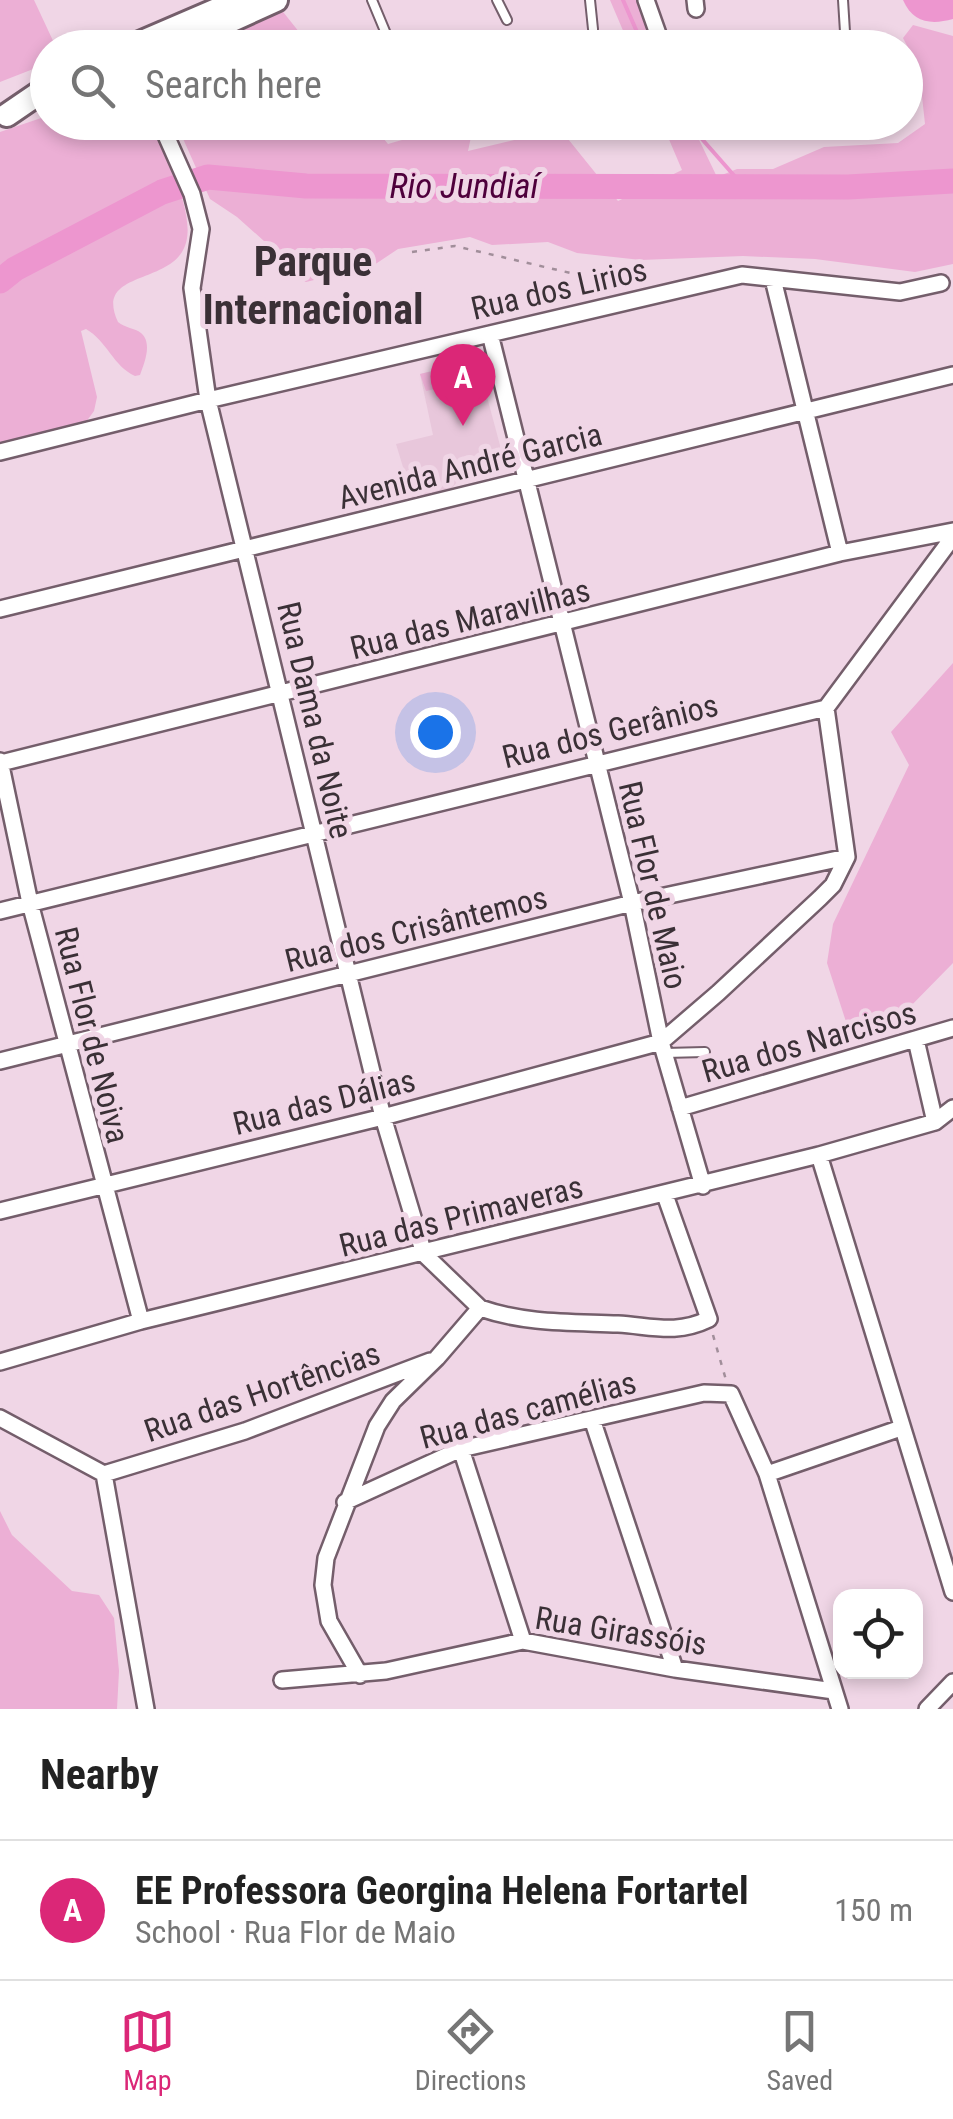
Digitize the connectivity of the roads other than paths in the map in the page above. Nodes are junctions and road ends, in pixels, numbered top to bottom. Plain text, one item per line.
1 (240, 0) edge
2 (276, 0) edge
3 (372, 0) edge
4 (497, 0) edge
5 (590, 0) edge
6 (646, 0) edge
7 (843, 0) edge
8 (507, 20) dead end
9 (593, 29) dead end
10 (170, 30) edge
11 (210, 30) edge
12 (384, 30) edge
13 (656, 30) edge
14 (845, 30) edge
15 (30, 99) edge
16 (30, 108) edge
17 (167, 140) edge
18 (773, 279) junction
19 (941, 283) dead end
20 (490, 334) junction
21 (953, 375) edge
22 (208, 400) junction
23 (806, 412) junction
24 (0, 452) edge
25 (525, 480) junction
26 (953, 534) edge
27 (247, 550) junction
28 (840, 553) junction
29 (0, 609) edge
30 (562, 624) junction
31 (281, 694) junction
32 (826, 708) junction
33 (0, 762) edge
34 (595, 763) junction
35 (312, 834) junction
36 (847, 857) junction
37 (632, 902) junction
38 (30, 903) junction
39 (0, 912) edge
40 (348, 974) junction
41 (953, 1028) edge
42 (916, 1040) junction
43 (66, 1045) junction
44 (662, 1048) junction
45 (706, 1052) dead end
46 (0, 1061) edge
47 (680, 1108) junction
48 (953, 1108) edge
49 (383, 1117) junction
50 (935, 1122) junction
51 (819, 1155) junction
52 (102, 1185) junction
53 (703, 1186) junction
54 (665, 1195) junction
55 (0, 1211) edge
56 (424, 1254) junction
57 (480, 1308) junction
58 (141, 1321) junction
59 (437, 1358) junction
60 (0, 1362) edge
61 (0, 1418) edge
62 (592, 1418) junction
63 (901, 1428) junction
64 (461, 1450) junction
65 (104, 1474) junction
66 (767, 1474) junction
67 (345, 1502) junction
68 (953, 1592) edge
69 (523, 1640) junction
70 (675, 1669) junction
71 (360, 1675) junction
72 (282, 1680) dead end
73 (953, 1682) edge
74 (834, 1691) junction
75 (146, 1709) edge
76 (840, 1709) edge
77 (927, 1709) edge

1 - 10 main road
2 - 11 main road
3 - 12 lane
4 - 8 lane
5 - 9 lane
6 - 13 street
7 - 14 lane
15 - 16 main road
17 - 22 street, Rua Dama da Noite
18 - 19 street, Rua dos Lirios
18 - 20 street, Rua dos Lirios
18 - 23 street
20 - 22 street, Rua dos Lirios
20 - 25 street, Rua Flor de Maio
21 - 23 street, Avenida André Garcia
22 - 24 street, Rua dos Lirios
22 - 27 street, Rua Dama da Noite
23 - 25 street, Avenida André Garcia
23 - 28 street
25 - 27 street, Avenida André Garcia
25 - 30 street, Rua Flor de Maio
26 - 28 street, Rua das Maravilhas
26 - 32 street
27 - 29 street, Avenida André Garcia
27 - 31 street, Rua Dama da Noite
28 - 30 street, Rua das Maravilhas
30 - 31 street, Rua das Maravilhas
30 - 34 street, Rua Flor de Maio
31 - 33 street, Rua das Maravilhas
31 - 35 street, Rua Dama da Noite
32 - 34 street, Rua dos Gerânios
32 - 36 street
33 - 38 street, Rua Flor de Noiva
34 - 35 street, Rua dos Gerânios
34 - 37 street, Rua Flor de Maio
35 - 38 street, Rua dos Gerânios
35 - 40 street, Rua Dama da Noite
36 - 37 street, Rua dos Crisântemos
36 - 44 street
37 - 40 street, Rua dos Crisântemos
37 - 44 street, Rua Flor de Maio
38 - 39 street, Rua dos Gerânios
38 - 43 street, Rua Flor de Noiva
40 - 43 street, Rua dos Crisântemos
40 - 49 street, Rua Dama da Noite
41 - 42 street, Rua dos Narcisos
42 - 47 street, Rua dos Narcisos
42 - 50 street
43 - 46 street, Rua dos Crisântemos
43 - 52 street, Rua Flor de Noiva
44 - 45 lane
44 - 47 street
44 - 49 street, Rua das Dálias
47 - 53 street
48 - 50 street
49 - 52 street, Rua das Dálias
49 - 56 street, Rua Dama da Noite
50 - 51 street, Rua das Primaveras
51 - 53 street, Rua das Primaveras
51 - 63 street
52 - 55 street, Rua das Dálias
52 - 58 street, Rua Flor de Noiva
53 - 54 street, Rua das Primaveras
54 - 56 street, Rua das Primaveras
54 - 57 street
56 - 57 street, Rua Dama da Noite
56 - 58 street, Rua das Primaveras
57 - 59 street
58 - 60 street, Rua das Primaveras
59 - 65 street, Rua das Hortências
59 - 67 street
61 - 65 street
62 - 64 street, Rua das camélias
62 - 66 street, Rua das camélias
62 - 70 street
63 - 66 street
63 - 68 street
64 - 67 street, Rua das camélias
64 - 69 street
65 - 75 street
66 - 74 street
67 - 71 street
69 - 70 street, Rua Girassóis
69 - 71 street, Rua Girassóis
70 - 74 street, Rua Girassóis
71 - 72 street, Rua Girassóis
73 - 77 street
74 - 76 street

